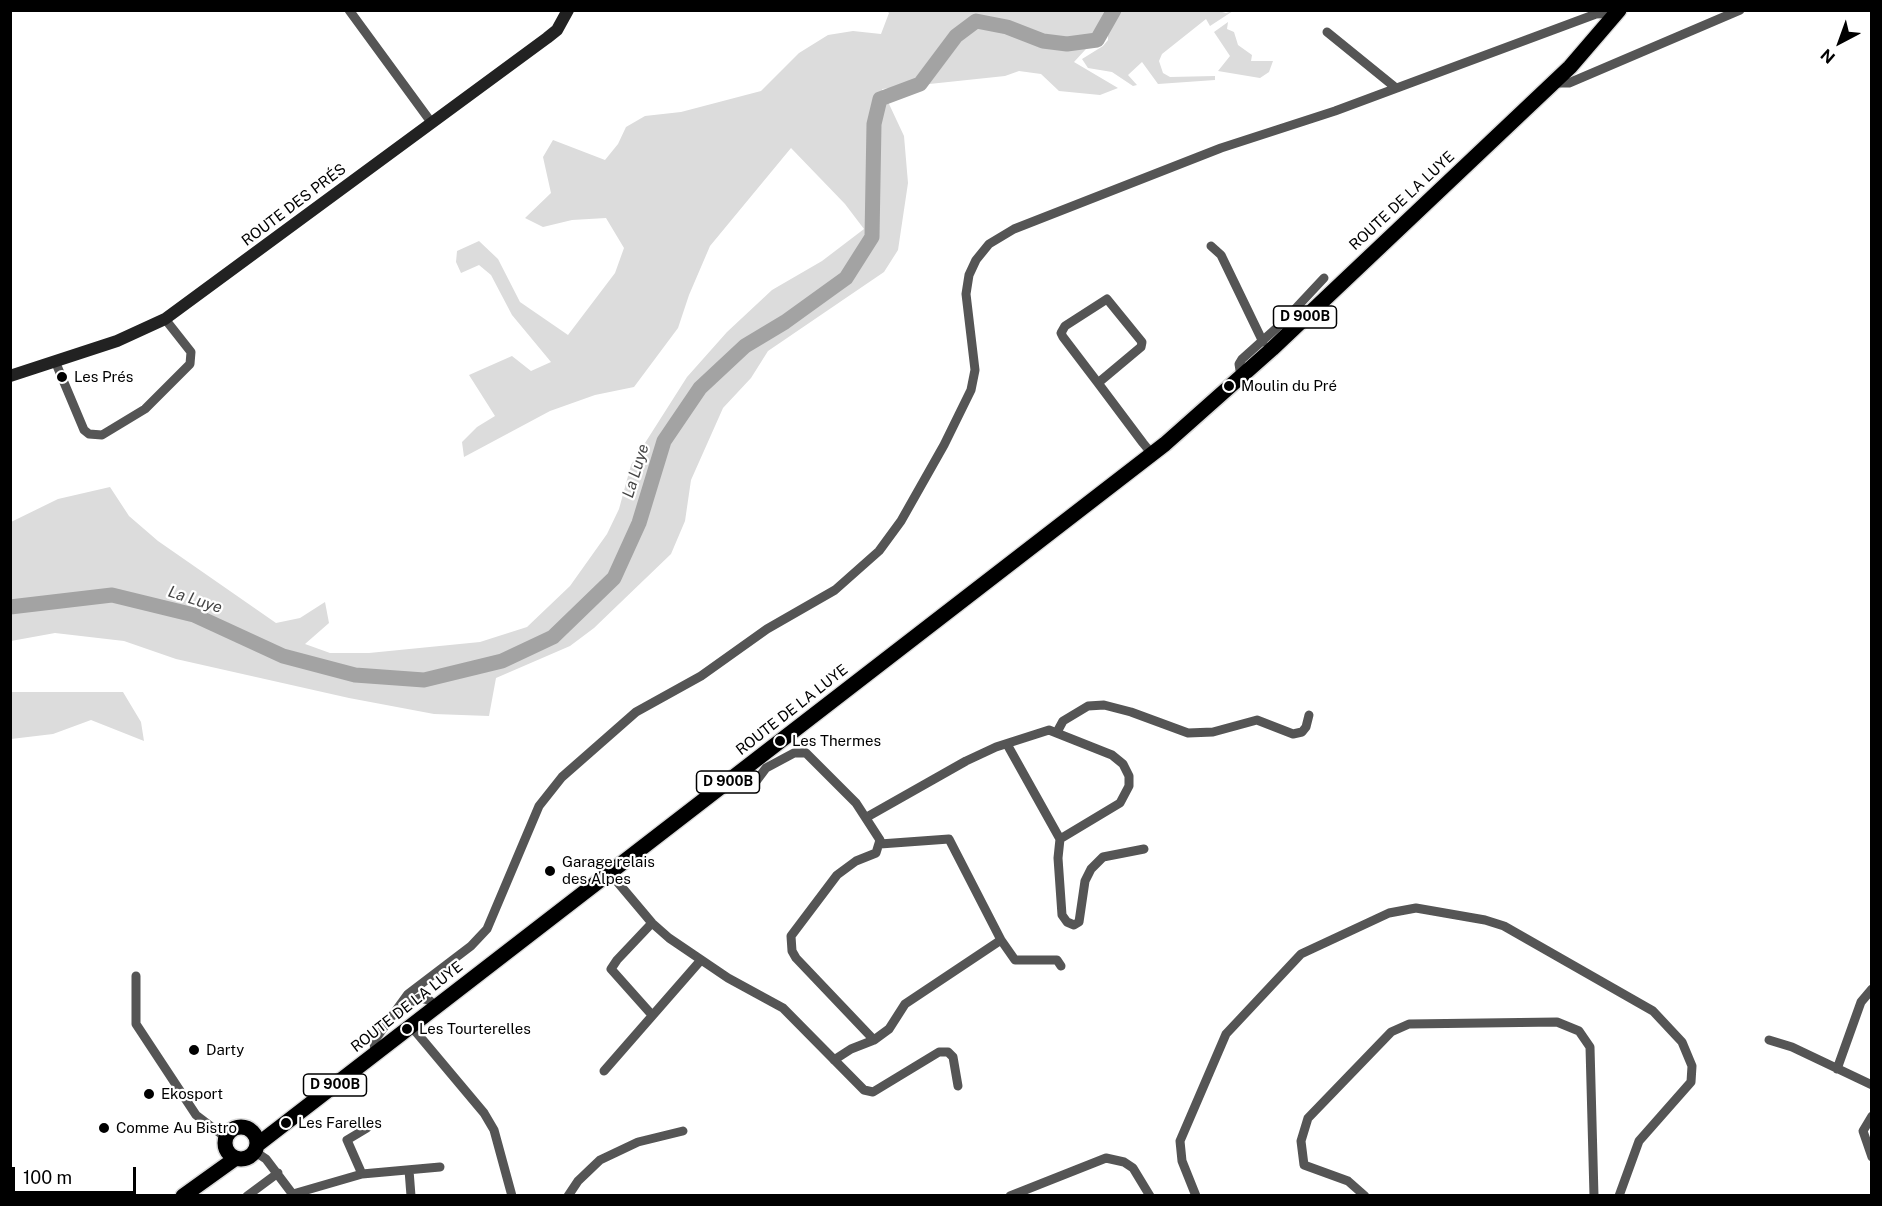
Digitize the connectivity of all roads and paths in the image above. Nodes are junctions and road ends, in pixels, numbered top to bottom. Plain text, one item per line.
1 (349, 10) edge
2 (568, 10) edge
3 (1740, 10) edge
4 (1618, 12) edge
5 (1327, 32) dead end
6 (1553, 83) junction
7 (1396, 88) junction
8 (431, 122) junction
9 (1211, 246) dead end
10 (1324, 278) dead end
11 (165, 319) junction
12 (1263, 342) junction
13 (55, 361) junction
14 (10, 376) edge
15 (1241, 376) junction
16 (1098, 383) junction
17 (1149, 451) junction
18 (1309, 714) dead end
19 (1057, 732) junction
20 (1008, 746) junction
21 (731, 780) junction
22 (867, 817) junction
23 (1060, 839) junction
24 (880, 844) junction
25 (1144, 849) dead end
26 (609, 872) junction
27 (652, 923) junction
28 (1001, 940) junction
29 (701, 960) junction
30 (1061, 966) dead end
31 (136, 976) dead end
32 (1872, 989) edge
33 (436, 1007) junction
34 (397, 1008) junction
35 (652, 1015) junction
36 (411, 1026) junction
37 (874, 1040) junction
38 (1769, 1040) dead end
39 (375, 1055) junction
40 (834, 1060) junction
41 (1837, 1068) junction
42 (603, 1071) dead end
43 (1872, 1085) edge
44 (958, 1086) dead end
45 (295, 1114) junction
46 (1872, 1116) edge
47 (367, 1128) dead end
48 (249, 1130) junction
49 (683, 1131) dead end
50 (228, 1148) junction
51 (256, 1148) junction
52 (1872, 1157) edge
53 (440, 1167) dead end
54 (410, 1170) junction
55 (278, 1173) junction
56 (362, 1174) junction
57 (184, 1195) edge
58 (294, 1195) edge
59 (247, 1196) edge
60 (411, 1196) edge
61 (512, 1196) edge
62 (568, 1196) edge
63 (1011, 1196) edge
64 (1150, 1196) edge
65 (1196, 1196) edge
66 (1365, 1196) edge
67 (1594, 1196) edge
68 (1618, 1196) edge

1 - 8 street
2 - 8 street, ROUTE DES PRÉS
3 - 6 street
4 - 6 main road, ROUTE DE LA LUYE / D 900B
4 - 7 street
5 - 7 street
6 - 15 main road, ROUTE DE LA LUYE / D 900B
7 - 34 street
8 - 11 street, ROUTE DES PRÉS
9 - 12 street
10 - 12 street
11 - 13 street, ROUTE DES PRÉS
11 - 13 street
12 - 15 street
13 - 14 street, ROUTE DES PRÉS
15 - 17 main road, ROUTE DE LA LUYE / D 900B
16 - 16 street
16 - 17 street
17 - 21 main road, ROUTE DE LA LUYE / D 900B
18 - 19 street
19 - 20 street
19 - 23 street
20 - 22 street
20 - 23 street
21 - 22 street
21 - 26 main road, ROUTE DE LA LUYE / D 900B
22 - 24 street
23 - 25 street
24 - 28 street
24 - 37 street
26 - 27 street
26 - 33 main road, ROUTE DE LA LUYE / D 900B
27 - 29 street
27 - 35 street
28 - 30 street
28 - 37 street
29 - 35 street
29 - 40 street
31 - 50 street
32 - 41 street
33 - 34 street
33 - 36 main road, ROUTE DE LA LUYE / D 900B
34 - 39 street
35 - 42 street
36 - 39 main road, ROUTE DE LA LUYE / D 900B
36 - 61 street
37 - 40 street
38 - 41 street
39 - 45 main road, ROUTE DE LA LUYE / D 900B
40 - 44 street
41 - 43 street
45 - 48 main road, ROUTE DE LA LUYE / D 900B
45 - 51 main road, ROUTE DE LA LUYE / D 900B
46 - 52 street
47 - 56 street
48 - 50 main road
48 - 51 main road
49 - 62 street
50 - 51 main road
50 - 57 main road
51 - 55 street
53 - 54 street
54 - 56 street
54 - 60 street
55 - 58 street
55 - 59 street
56 - 58 street
63 - 64 street
65 - 68 street
66 - 67 street

